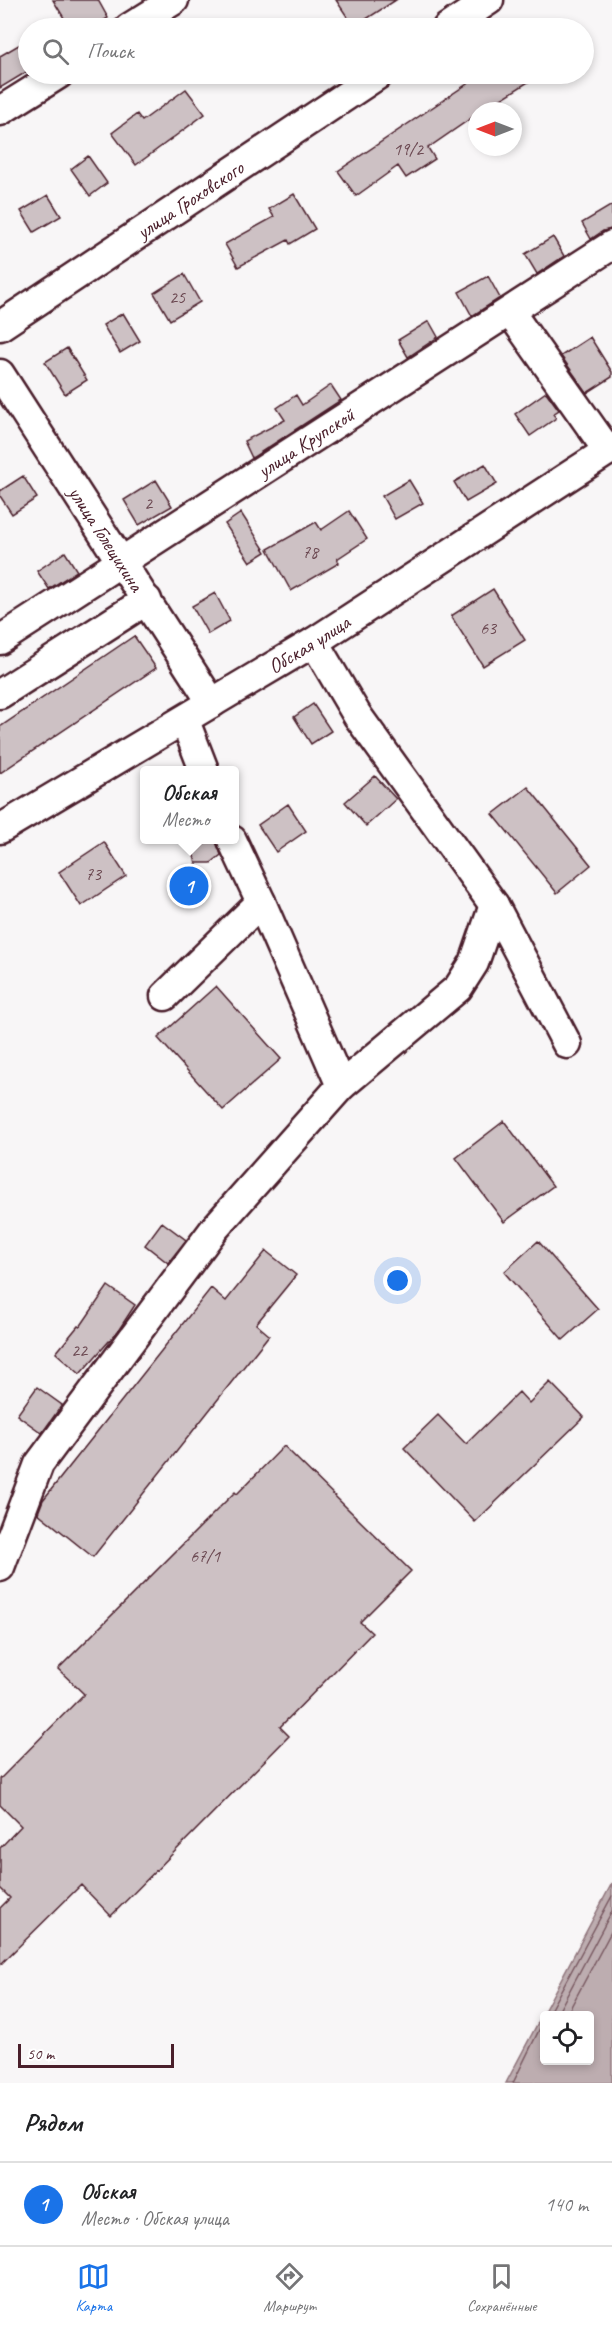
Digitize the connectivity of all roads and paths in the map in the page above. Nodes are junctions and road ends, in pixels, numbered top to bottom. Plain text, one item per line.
1 (174, 0) edge
2 (489, 0) edge
3 (145, 18) edge
4 (462, 18) edge
5 (43, 84) edge
6 (364, 84) edge
7 (0, 111) edge
8 (612, 245) edge
9 (510, 312) junction
10 (0, 327) edge
11 (0, 374) edge
12 (610, 449) edge
13 (121, 560) junction
14 (147, 600) junction
15 (0, 640) edge
16 (314, 642) junction
17 (0, 694) edge
18 (212, 703) junction
19 (184, 721) junction
20 (202, 766) edge
21 (0, 829) edge
22 (234, 844) edge
23 (261, 902) junction
24 (494, 905) junction
25 (165, 996) dead end
26 (567, 1044) dead end
27 (341, 1086) junction
28 (0, 1567) edge

1 - 3 street
2 - 4 street
5 - 7 street
6 - 10 street, улица Гроховского
8 - 9 street, улица Крупской
9 - 12 street
9 - 13 street, улица Крупской
11 - 13 street, улица Голещихина
12 - 16 street, Обская улица
13 - 14 street, улица Голещихина
13 - 15 street, улица Крупской
14 - 17 street
14 - 18 street, улица Голещихина
16 - 18 street, Обская улица
16 - 24 street
18 - 19 street, Обская улица
19 - 20 street
19 - 21 street, Обская улица
22 - 23 street
23 - 25 street
23 - 27 street
24 - 26 street
24 - 27 street
27 - 28 street

